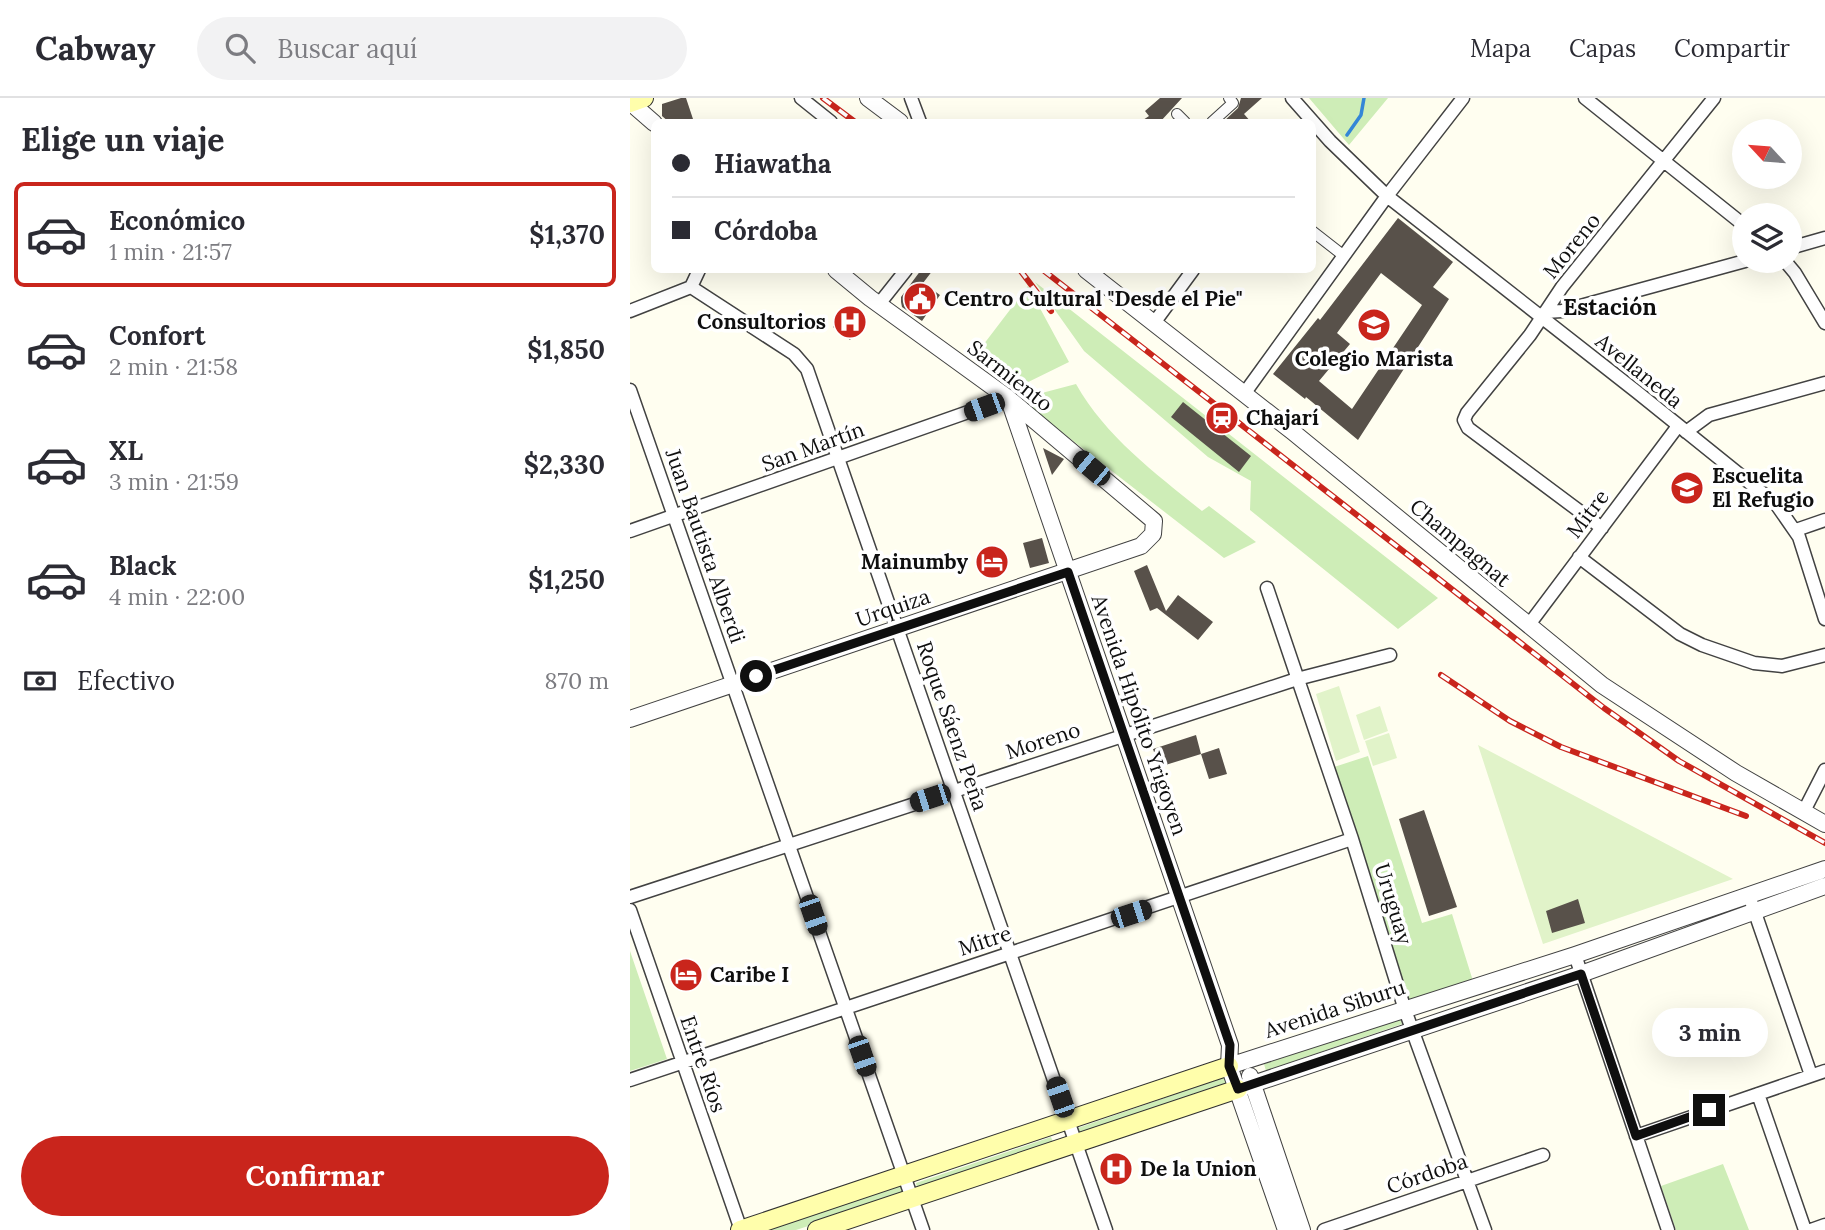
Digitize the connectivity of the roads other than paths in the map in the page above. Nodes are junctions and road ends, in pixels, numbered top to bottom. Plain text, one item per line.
1 (644, 98) edge
2 (801, 98) edge
3 (867, 98) edge
4 (911, 98) edge
5 (1229, 98) edge
6 (1292, 98) edge
7 (1463, 98) edge
8 (1585, 98) edge
9 (1714, 98) edge
10 (630, 103) edge
11 (817, 111) junction
12 (1177, 114) dead end
13 (810, 119) edge
14 (827, 119) edge
15 (896, 119) edge
16 (919, 119) edge
17 (1182, 119) edge
18 (1215, 119) edge
19 (1308, 119) edge
20 (651, 120) edge
21 (1316, 128) edge
22 (1663, 162) junction
23 (1387, 196) junction
24 (1732, 216) edge
25 (1316, 234) edge
26 (1825, 238) edge
27 (1802, 245) edge
28 (1344, 256) junction
29 (1732, 265) edge
30 (698, 273) edge
31 (840, 273) edge
32 (904, 273) edge
33 (1090, 273) edge
34 (1191, 273) edge
35 (1795, 273) edge
36 (691, 287) junction
37 (879, 304) junction
38 (630, 311) edge
39 (1543, 315) junction
40 (1154, 323) junction
41 (1825, 323) edge
42 (1825, 383) edge
43 (630, 390) edge
44 (1244, 394) junction
45 (1008, 398) junction
46 (1682, 429) junction
47 (839, 459) junction
48 (674, 517) junction
49 (1825, 520) edge
50 (1154, 521) joint
51 (1601, 528) junction
52 (1796, 530) junction
53 (630, 531) edge
54 (1579, 557) junction
55 (1068, 572) junction
56 (1267, 589) dead end
57 (1825, 619) edge
58 (1528, 626) junction
59 (898, 629) junction
60 (1390, 655) dead end
61 (1825, 655) edge
62 (1297, 679) junction
63 (732, 684) junction
64 (630, 719) edge
65 (1123, 735) junction
66 (1825, 770) edge
67 (954, 791) junction
68 (1804, 811) junction
69 (1825, 824) edge
70 (1352, 839) junction
71 (789, 845) junction
72 (1825, 869) edge
73 (1825, 886) edge
74 (1748, 894) junction
75 (630, 897) edge
76 (1179, 898) junction
77 (630, 910) edge
78 (1755, 913) junction
79 (1010, 953) junction
80 (1575, 956) junction
81 (1581, 974) junction
82 (845, 1008) junction
83 (1405, 1010) junction
84 (1412, 1030) junction
85 (682, 1062) junction
86 (1237, 1064) junction
87 (1825, 1071) edge
88 (1811, 1075) junction
89 (630, 1080) edge
90 (1245, 1086) junction
91 (1758, 1094) junction
92 (1068, 1122) junction
93 (1636, 1136) junction
94 (1076, 1143) junction
95 (1543, 1155) dead end
96 (904, 1177) junction
97 (1469, 1181) junction
98 (912, 1198) junction
99 (1825, 1225) edge
100 (740, 1230) edge
101 (817, 1230) edge
102 (923, 1230) edge
103 (1106, 1230) edge
104 (1286, 1230) edge
105 (1302, 1230) edge
106 (1324, 1230) edge
107 (1485, 1230) edge
108 (1668, 1230) edge
109 (1805, 1230) edge
110 (1811, 1230) edge

1 - 10 main road
2 - 11 street
3 - 15 street
4 - 16 street
5 - 18 street
6 - 19 street, Avellaneda
7 - 23 street
8 - 22 street
9 - 22 street, Moreno
10 - 20 street
11 - 13 street
11 - 14 street
12 - 17 street
21 - 23 street, Avellaneda
22 - 24 street
22 - 39 street, Moreno
23 - 28 street
23 - 39 street, Avellaneda
25 - 28 street
26 - 27 street
28 - 44 street
29 - 39 street
30 - 36 street
31 - 37 street, Sarmiento
32 - 37 street
33 - 40 street, Champagnat
34 - 40 street
35 - 41 street
36 - 38 street
36 - 47 street, Roque Sáenz Peña
37 - 45 street, Sarmiento
39 - 46 street, Avellaneda
39 - 51 street, Moreno
40 - 44 street, Champagnat
42 - 46 street
43 - 48 street, Juan Bautista Alberdi
44 - 58 street, Champagnat
45 - 47 street, San Martín
45 - 50 street, Sarmiento
45 - 55 street, Avenida Hipólito Yrigoyen
46 - 51 street, Mitre
46 - 52 street, Avellaneda
47 - 48 street, San Martín
47 - 59 street, Roque Sáenz Peña
48 - 53 street, San Martín
48 - 63 street, Juan Bautista Alberdi
49 - 52 street
50 - 55 street, Urquiza
51 - 54 street, Mitre
52 - 57 street, Avellaneda
54 - 58 street, Mitre
54 - 61 street
55 - 59 street, Urquiza
55 - 65 street, Avenida Hipólito Yrigoyen
56 - 62 street, Uruguay
58 - 68 street, Champagnat
59 - 63 street, Urquiza
59 - 67 street, Roque Sáenz Peña
60 - 62 street, Moreno
62 - 65 street, Moreno
62 - 70 street, Uruguay
63 - 64 street, Urquiza
63 - 71 street, Juan Bautista Alberdi
65 - 67 street, Moreno
65 - 76 street, Avenida Hipólito Yrigoyen
66 - 68 street
67 - 71 street, Moreno
67 - 79 street, Roque Sáenz Peña
68 - 69 street, Champagnat
70 - 76 street, Mitre
70 - 83 street, Uruguay
71 - 75 street, Moreno
71 - 82 street, Juan Bautista Alberdi
72 - 74 street, Avenida Siburu
73 - 78 street, Avenida Siburu
74 - 78 street
74 - 80 street, Avenida Siburu
76 - 79 street, Mitre
76 - 86 street, Avenida Hipólito Yrigoyen
77 - 85 street, Entre Ríos
78 - 81 street, Avenida Siburu
78 - 88 street
79 - 82 street, Mitre
79 - 92 street, Roque Sáenz Peña
80 - 81 street
80 - 83 street, Avenida Siburu
81 - 84 street, Avenida Siburu
81 - 93 street
82 - 85 street, Mitre
82 - 96 street, Juan Bautista Alberdi
83 - 84 street, Uruguay
83 - 86 street, Avenida Siburu
84 - 90 street, Avenida Siburu
84 - 97 street, Uruguay
85 - 89 street, Mitre
85 - 100 street, Entre Ríos
86 - 90 street, Avenida Hipólito Yrigoyen
86 - 92 main road, Avenida Siburu
87 - 88 street
88 - 91 street
90 - 94 main road, Avenida Siburu
90 - 104 street, Avenida Hipólito Yrigoyen
90 - 105 street, Avenida Hipólito Yrigoyen
91 - 93 street
91 - 109 street
92 - 94 street, Roque Sáenz Peña
92 - 96 main road, Avenida Siburu
93 - 108 street
94 - 98 main road, Avenida Siburu
94 - 103 street, Roque Sáenz Peña
95 - 97 street, Córdoba
96 - 98 street, Juan Bautista Alberdi
96 - 100 main road, Avenida Siburu
97 - 106 street, Córdoba
97 - 107 street, Uruguay
98 - 101 main road, Avenida Siburu
98 - 102 street, Juan Bautista Alberdi
99 - 110 street

